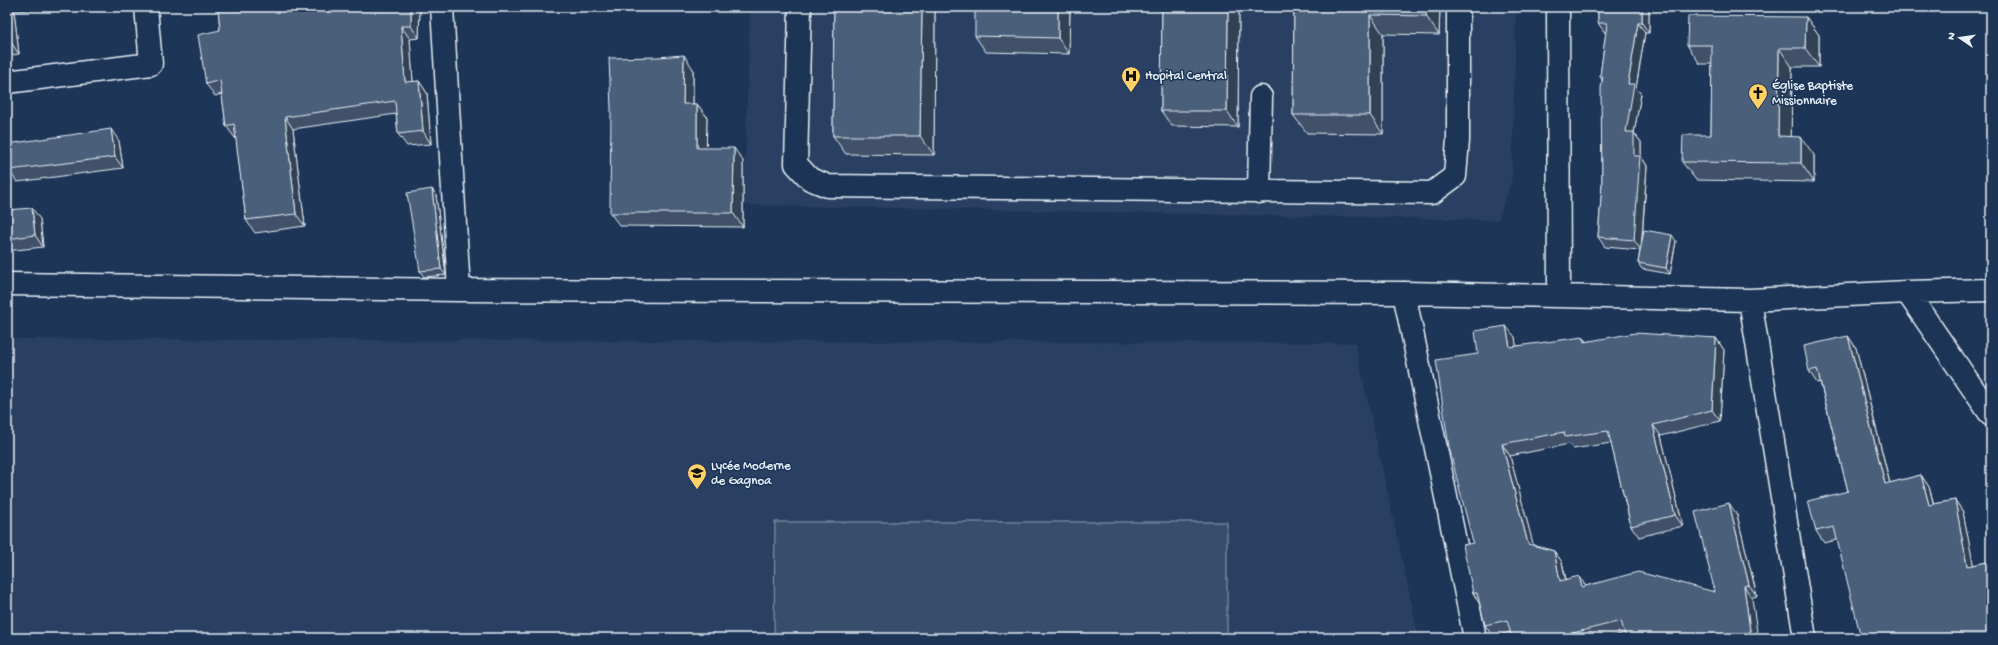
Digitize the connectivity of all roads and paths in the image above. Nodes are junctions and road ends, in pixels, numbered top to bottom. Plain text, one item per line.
1 (146, 7) edge
2 (442, 7) edge
3 (800, 7) edge
4 (1458, 7) edge
5 (1558, 7) edge
6 (7, 82) edge
7 (1261, 97) dead end
8 (1259, 192) junction
9 (7, 284) edge
10 (459, 290) junction
11 (1991, 290) edge
12 (1907, 292) junction
13 (1404, 293) junction
14 (1559, 296) junction
15 (1750, 300) junction
16 (1991, 415) edge
17 (1475, 638) edge
18 (1805, 638) edge

1 - 6 street
2 - 10 street
3 - 8 street
4 - 8 street
5 - 14 street
7 - 8 street
9 - 10 street
10 - 13 street
11 - 12 street
12 - 15 street
12 - 16 street
13 - 14 street
13 - 17 street
14 - 15 street
15 - 18 street

